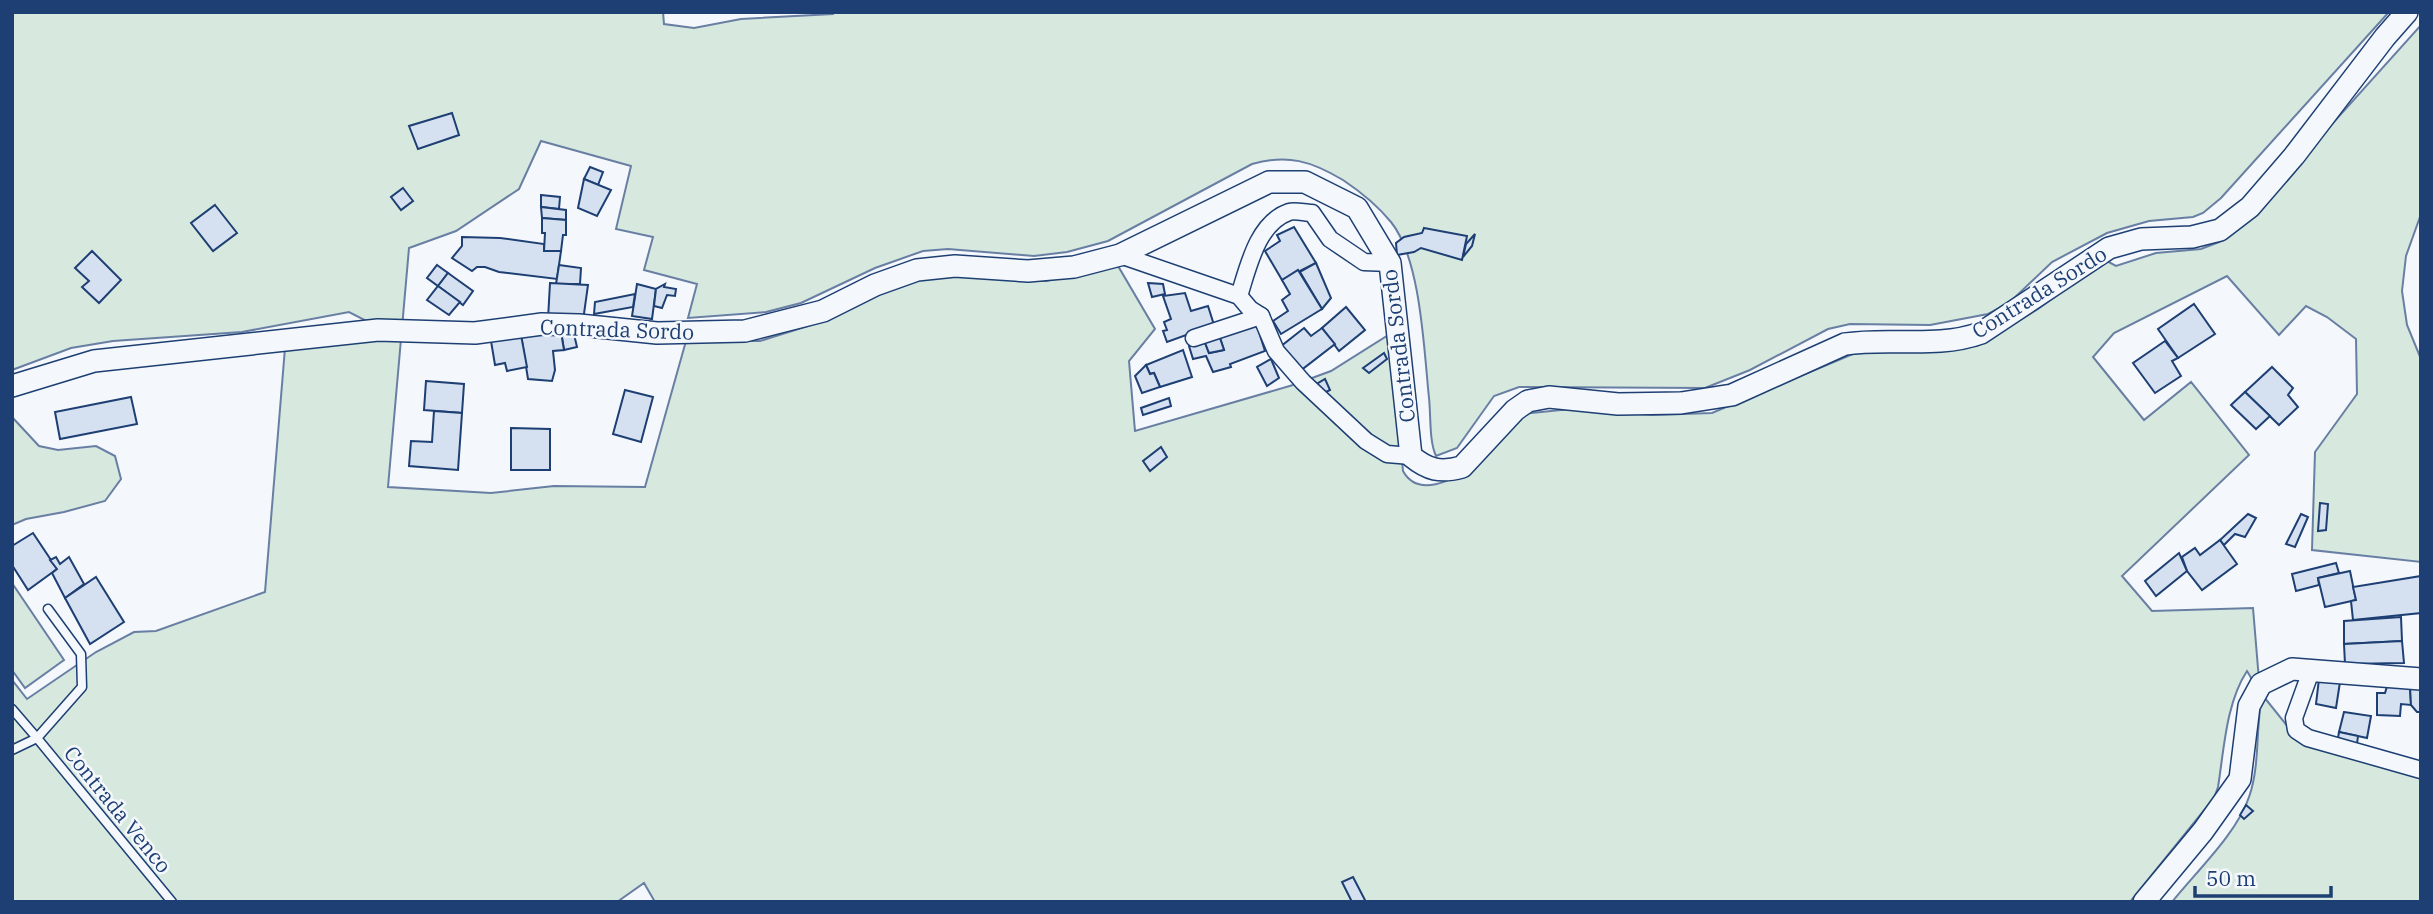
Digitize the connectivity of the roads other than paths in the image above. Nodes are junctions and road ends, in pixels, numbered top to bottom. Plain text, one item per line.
1 (2407, 12) edge
2 (1120, 255) junction
3 (1390, 263) junction
4 (1239, 296) junction
5 (1261, 316) junction
6 (1194, 338) dead end
7 (12, 386) edge
8 (1411, 456) junction
9 (48, 609) dead end
10 (2301, 670) junction
11 (2421, 679) edge
12 (12, 709) edge
13 (37, 738) junction
14 (12, 750) edge
15 (2421, 770) edge
16 (172, 902) edge
17 (2144, 902) edge

1 - 8 street, Contrada Sordo
2 - 3 street, Contrada Sordo
2 - 4 street
2 - 7 street, Contrada Sordo
3 - 4 street
3 - 8 street, Contrada Sordo
4 - 5 street
5 - 6 street
5 - 8 street
9 - 13 lane, Contrada Venco
10 - 11 street
10 - 15 street
10 - 17 street
12 - 13 lane, Contrada Venco
13 - 14 lane, Contrada Venco
13 - 16 lane, Contrada Venco

